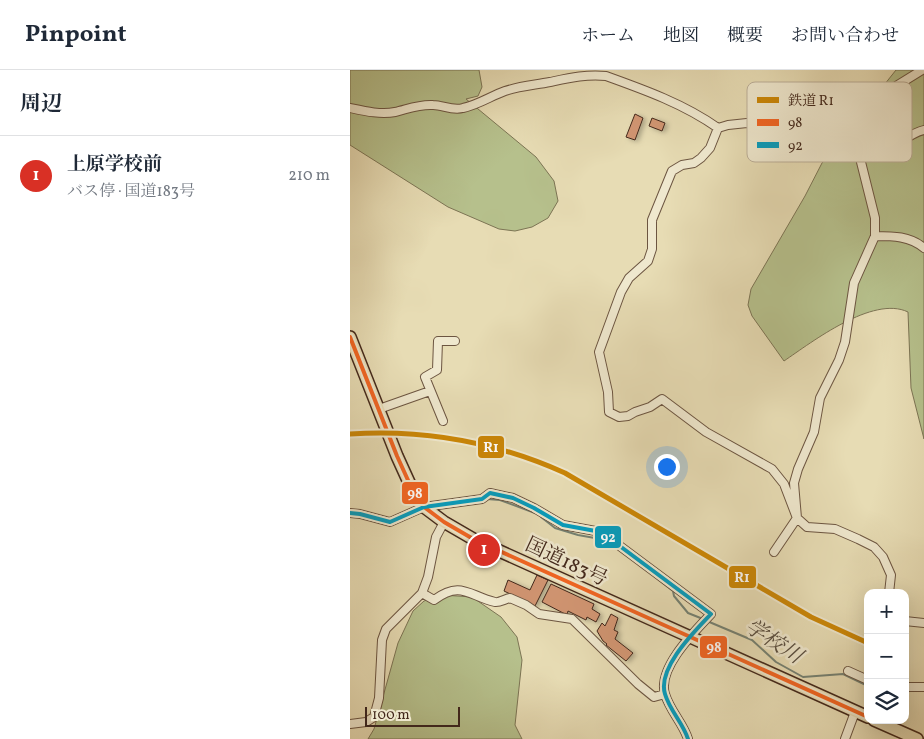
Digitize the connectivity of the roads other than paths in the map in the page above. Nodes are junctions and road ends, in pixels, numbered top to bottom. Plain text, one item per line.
1 (922, 70) edge
2 (902, 82) edge
3 (350, 108) edge
4 (747, 124) edge
5 (718, 128) junction
6 (924, 130) edge
7 (912, 134) edge
8 (861, 162) edge
9 (875, 236) junction
10 (924, 248) edge
11 (350, 337) edge
12 (455, 341) dead end
13 (430, 391) junction
14 (379, 409) junction
15 (443, 421) dead end
16 (424, 507) junction
17 (350, 513) edge
18 (796, 518) junction
19 (444, 522) junction
20 (774, 552) dead end
21 (889, 589) edge
22 (422, 593) junction
23 (909, 621) edge
24 (924, 623) edge
25 (689, 637) junction
26 (848, 671) dead end
27 (866, 679) edge
28 (909, 687) edge
29 (924, 688) edge
30 (665, 694) junction
31 (855, 712) junction
32 (864, 715) edge
33 (350, 724) edge
34 (890, 724) edge
35 (688, 739) edge
36 (846, 739) edge
37 (917, 739) edge

1 - 2 street
3 - 5 street
4 - 5 street
5 - 18 street
6 - 7 street
8 - 9 street
9 - 10 street
9 - 18 street
11 - 14 highway, 国道183号
12 - 13 street
13 - 14 street
13 - 15 street
14 - 16 highway, 国道183号
16 - 17 street
16 - 19 highway, 国道183号
16 - 25 street
18 - 20 street
18 - 21 street
19 - 22 street
19 - 25 highway, 国道183号
22 - 30 street
22 - 33 street
23 - 24 street
25 - 30 street
25 - 31 highway, 国道183号
26 - 27 street
28 - 29 street
30 - 35 street
31 - 32 highway, 国道183号
31 - 36 street
34 - 37 highway

